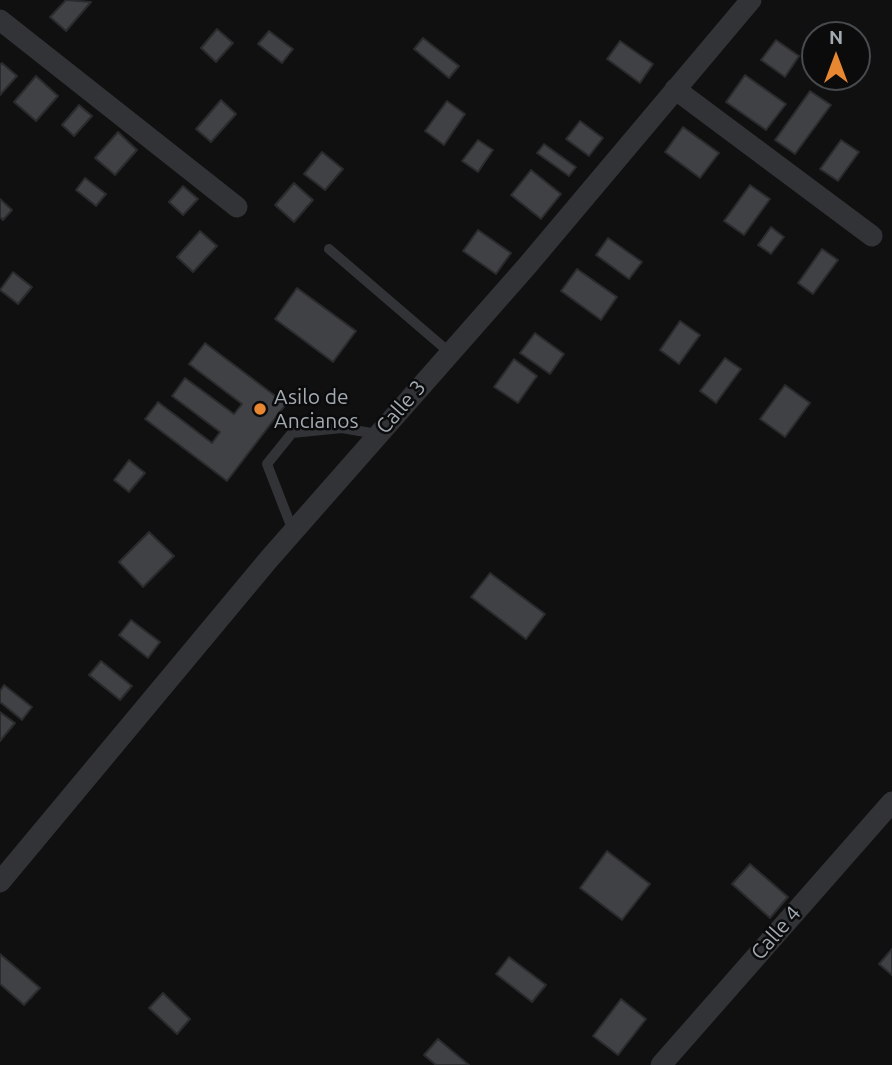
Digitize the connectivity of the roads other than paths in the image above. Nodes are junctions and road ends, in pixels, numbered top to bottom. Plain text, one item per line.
1 (751, 0) edge
2 (0, 20) edge
3 (675, 89) junction
4 (237, 207) dead end
5 (872, 236) dead end
6 (329, 249) dead end
7 (449, 352) junction
8 (377, 434) junction
9 (293, 531) junction
10 (892, 802) edge
11 (0, 882) edge
12 (661, 1065) edge

1 - 3 street, Calle 3
2 - 4 street
3 - 5 street
3 - 7 street, Calle 3
6 - 7 lane
7 - 8 street, Calle 3
8 - 9 street, Calle 3
8 - 9 lane
9 - 11 street, Calle 3
10 - 12 street, Calle 4

